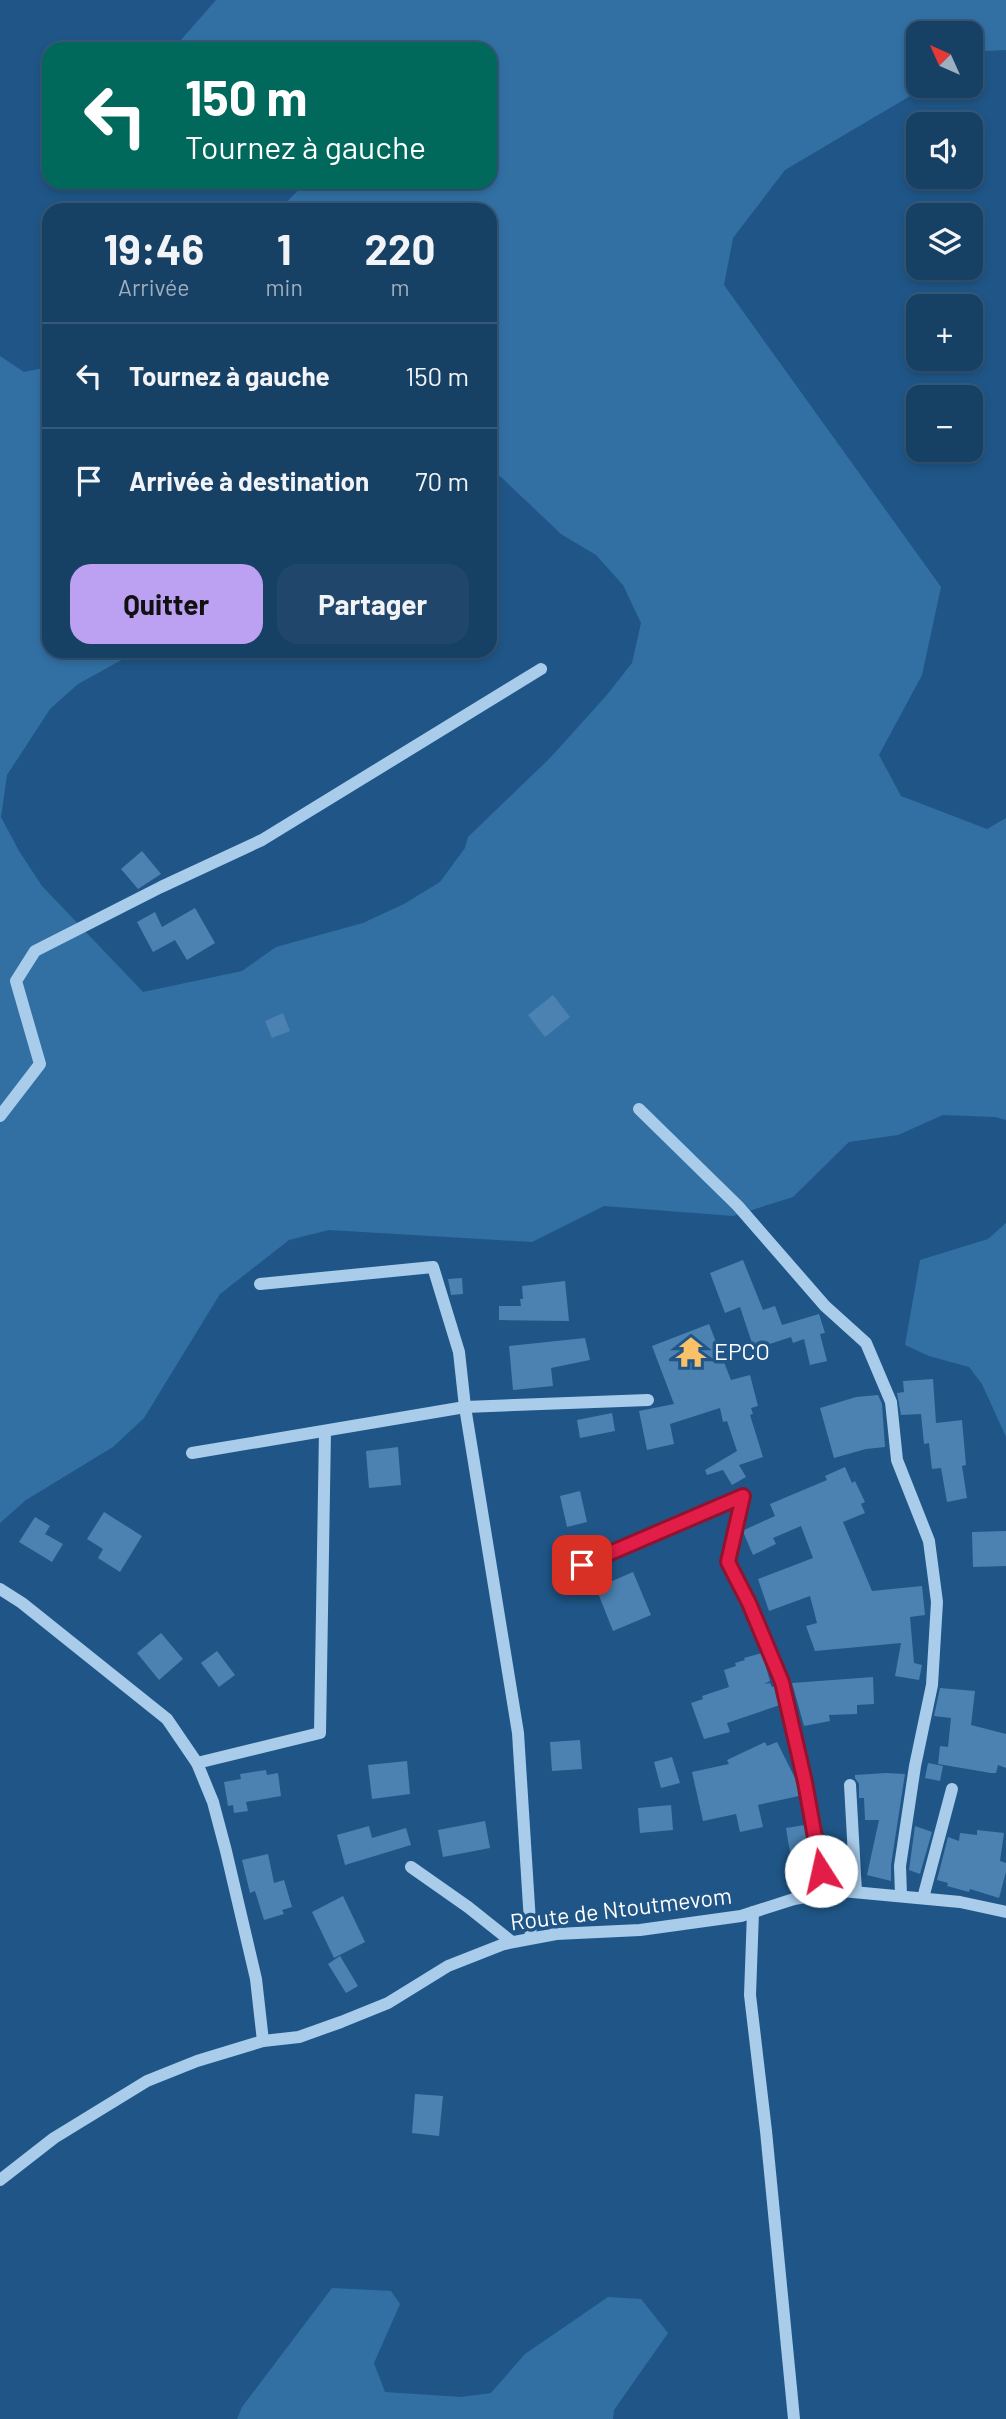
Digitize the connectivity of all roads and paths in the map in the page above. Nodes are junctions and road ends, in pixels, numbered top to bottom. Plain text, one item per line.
1 (541, 669) dead end
2 (639, 1109) dead end
3 (0, 1116) edge
4 (260, 1284) dead end
5 (648, 1399) dead end
6 (465, 1408) junction
7 (325, 1431) junction
8 (192, 1453) dead end
9 (567, 1572) dead end
10 (0, 1589) edge
11 (197, 1763) junction
12 (850, 1784) dead end
13 (952, 1789) dead end
14 (411, 1867) dead end
15 (856, 1892) junction
16 (825, 1894) junction
17 (901, 1895) junction
18 (923, 1898) junction
19 (753, 1912) junction
20 (1006, 1912) edge
21 (531, 1938) junction
22 (512, 1942) junction
23 (263, 2041) junction
24 (0, 2180) edge
25 (794, 2419) edge

1 - 3 street
2 - 17 street
4 - 6 street
5 - 6 street
6 - 7 street
6 - 21 street
7 - 8 street
7 - 11 street
9 - 16 street
10 - 11 street
11 - 23 street
12 - 15 street
13 - 18 street
14 - 22 street
15 - 16 street, Route de Ntoutmevom
15 - 17 street, Route de Ntoutmevom
16 - 19 street, Route de Ntoutmevom
17 - 18 street, Route de Ntoutmevom
18 - 20 street, Route de Ntoutmevom
19 - 21 street, Route de Ntoutmevom
19 - 25 street
21 - 22 street, Route de Ntoutmevom
22 - 23 street, Route de Ntoutmevom
23 - 24 street, Route de Ntoutmevom

